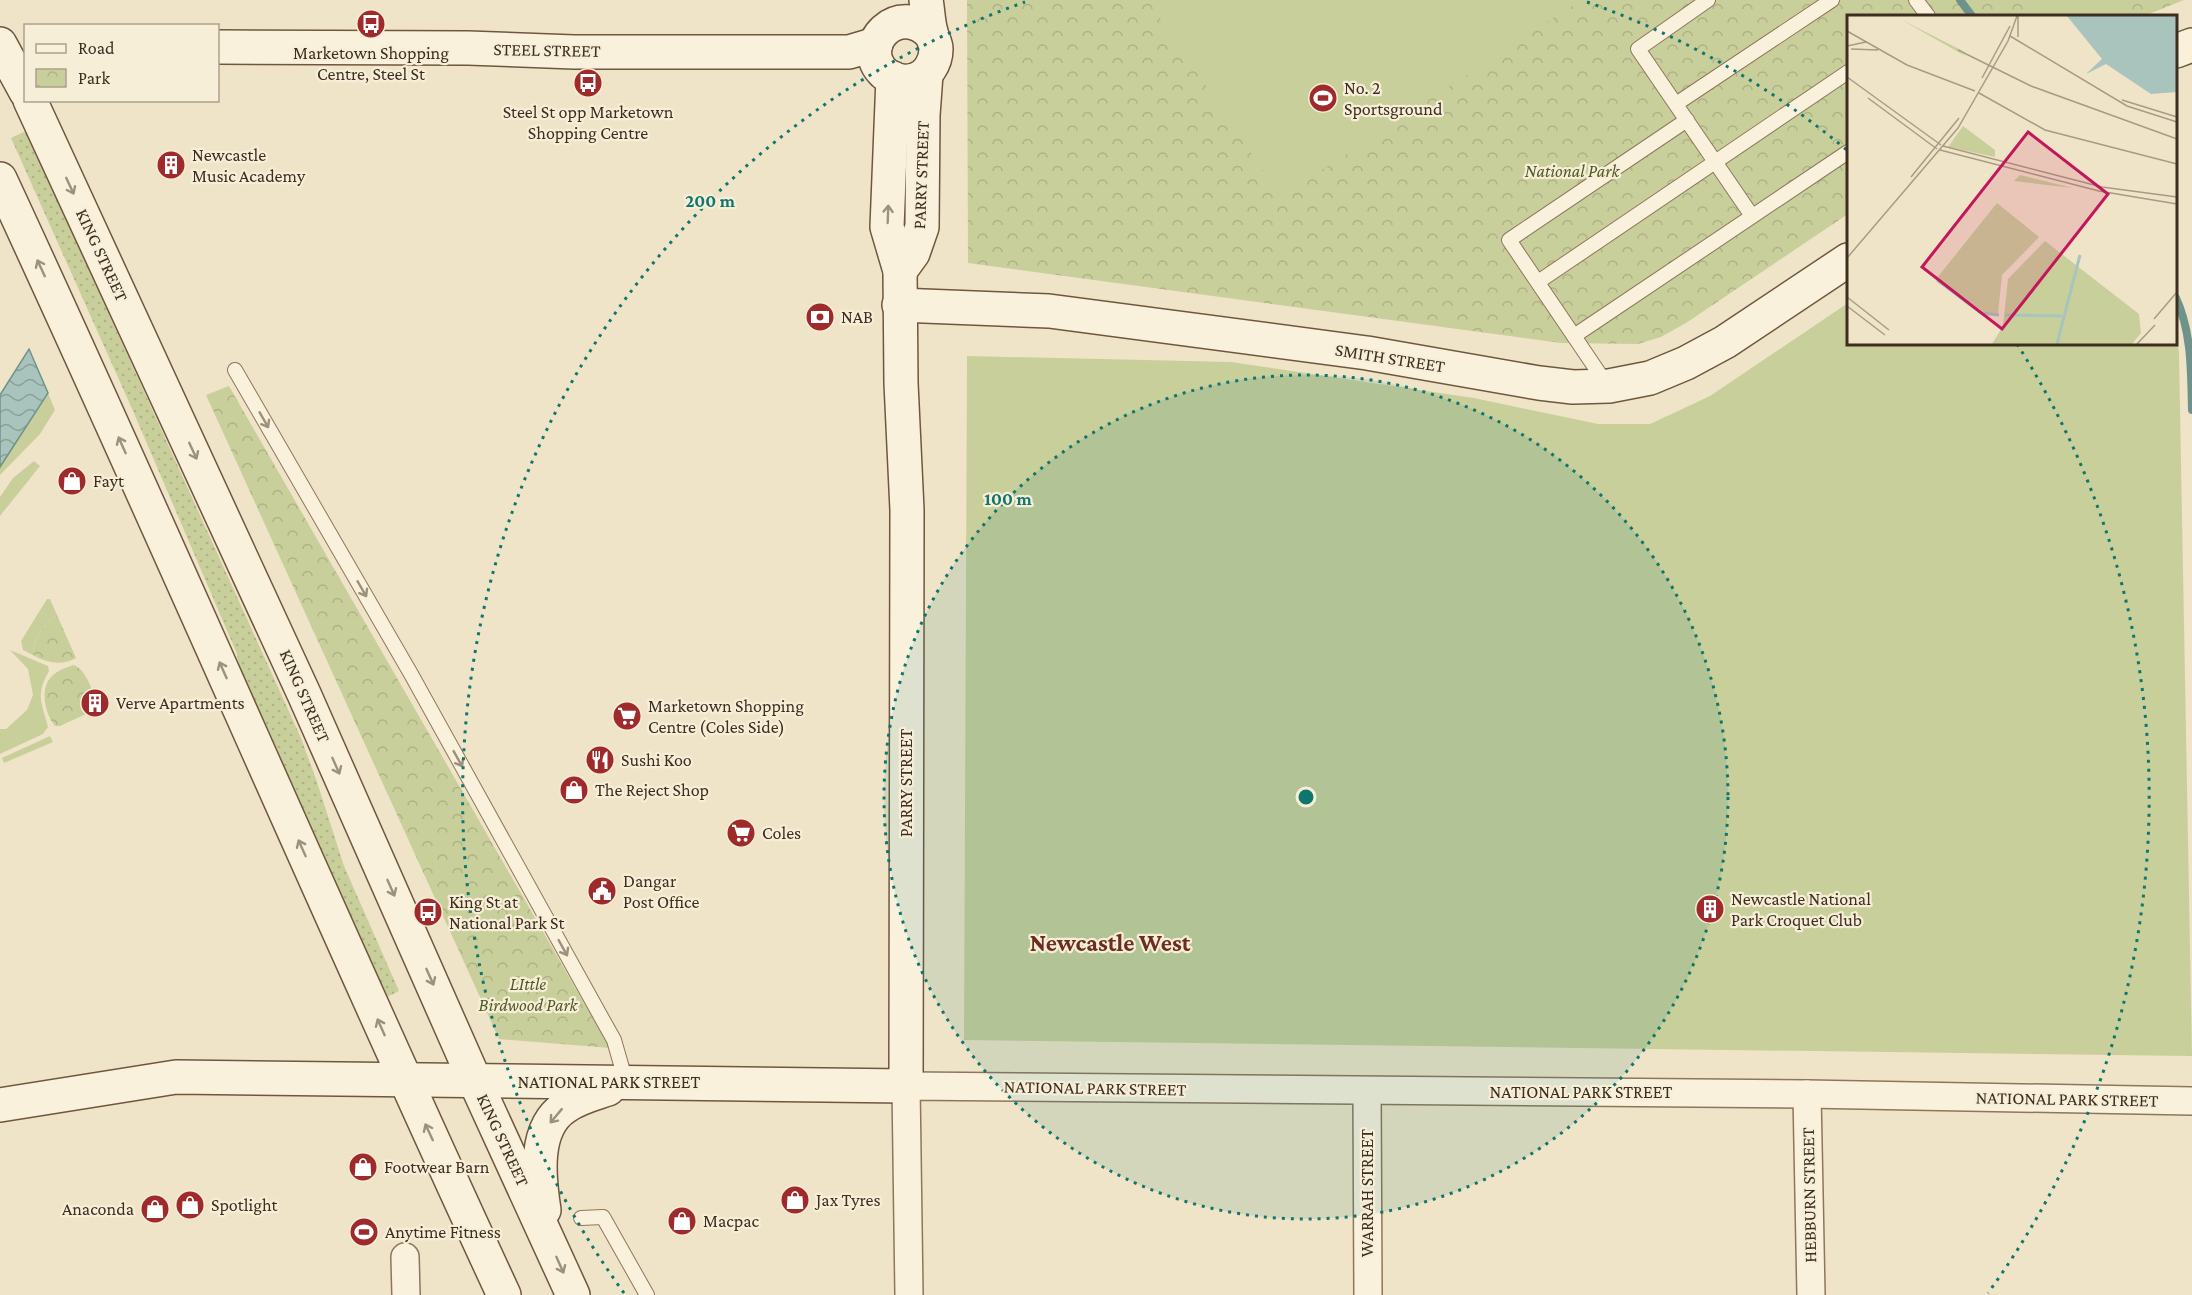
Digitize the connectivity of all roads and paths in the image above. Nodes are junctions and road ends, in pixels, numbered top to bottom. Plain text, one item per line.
1 (926, 0) edge
2 (1708, 0) edge
3 (1832, 0) edge
4 (1916, 0) edge
5 (1927, 15) edge
6 (889, 22) edge
7 (931, 34) junction
8 (0, 43) edge
9 (24, 43) edge
10 (2192, 45) edge
11 (219, 47) edge
12 (2177, 50) edge
13 (1847, 73) edge
14 (926, 74) junction
15 (893, 78) junction
16 (24, 88) edge
17 (31, 102) edge
18 (1676, 104) junction
19 (1687, 120) junction
20 (1847, 153) edge
21 (1715, 162) junction
22 (0, 179) edge
23 (1752, 216) junction
24 (1847, 261) edge
25 (900, 271) junction
26 (1538, 282) junction
27 (899, 305) junction
28 (1574, 336) junction
29 (235, 370) dead end
30 (1609, 386) junction
31 (405, 1080) junction
32 (475, 1081) junction
33 (626, 1082) junction
34 (906, 1086) junction
35 (1367, 1091) junction
36 (1807, 1094) junction
37 (2192, 1101) edge
38 (0, 1105) edge
39 (581, 1218) dead end
40 (547, 1235) junction
41 (405, 1257) dead end
42 (406, 1295) edge
43 (504, 1295) edge
44 (573, 1295) edge
45 (647, 1295) edge
46 (909, 1295) edge
47 (1368, 1295) edge
48 (1810, 1295) edge

1 - 7 street, PARRY STREET
2 - 18 lane
3 - 18 lane
4 - 5 lane
6 - 7 street
6 - 11 street, STEEL STREET
6 - 15 street
7 - 14 street, PARRY STREET
8 - 9 street
8 - 16 street
10 - 12 street
13 - 21 lane
14 - 15 street
14 - 25 street, PARRY STREET
25 -> 15 street, PARRY STREET
17 -> 32 street, KING STREET
18 - 19 lane
19 - 21 lane
19 - 26 lane
20 - 23 lane
21 - 23 lane
21 - 26 lane
31 -> 22 street
23 - 28 lane
24 - 30 street, SMITH STREET
25 - 27 street, PARRY STREET
26 - 28 lane
27 - 30 street, SMITH STREET
27 - 34 street, PARRY STREET
28 - 30 lane
29 -> 33 lane
31 - 32 street, NATIONAL PARK STREET
31 - 38 street, NATIONAL PARK STREET
43 -> 31 street
32 - 33 street, NATIONAL PARK STREET
32 - 40 street, KING STREET
33 - 34 street, NATIONAL PARK STREET
33 -> 40 street
34 - 35 street, NATIONAL PARK STREET
34 - 46 street, PARRY STREET
35 - 36 street, NATIONAL PARK STREET
35 - 47 street, WARRAH STREET
36 - 37 street, NATIONAL PARK STREET
36 - 48 street, HEBBURN STREET
39 - 45 lane
40 -> 44 street, KING STREET
41 - 42 street

